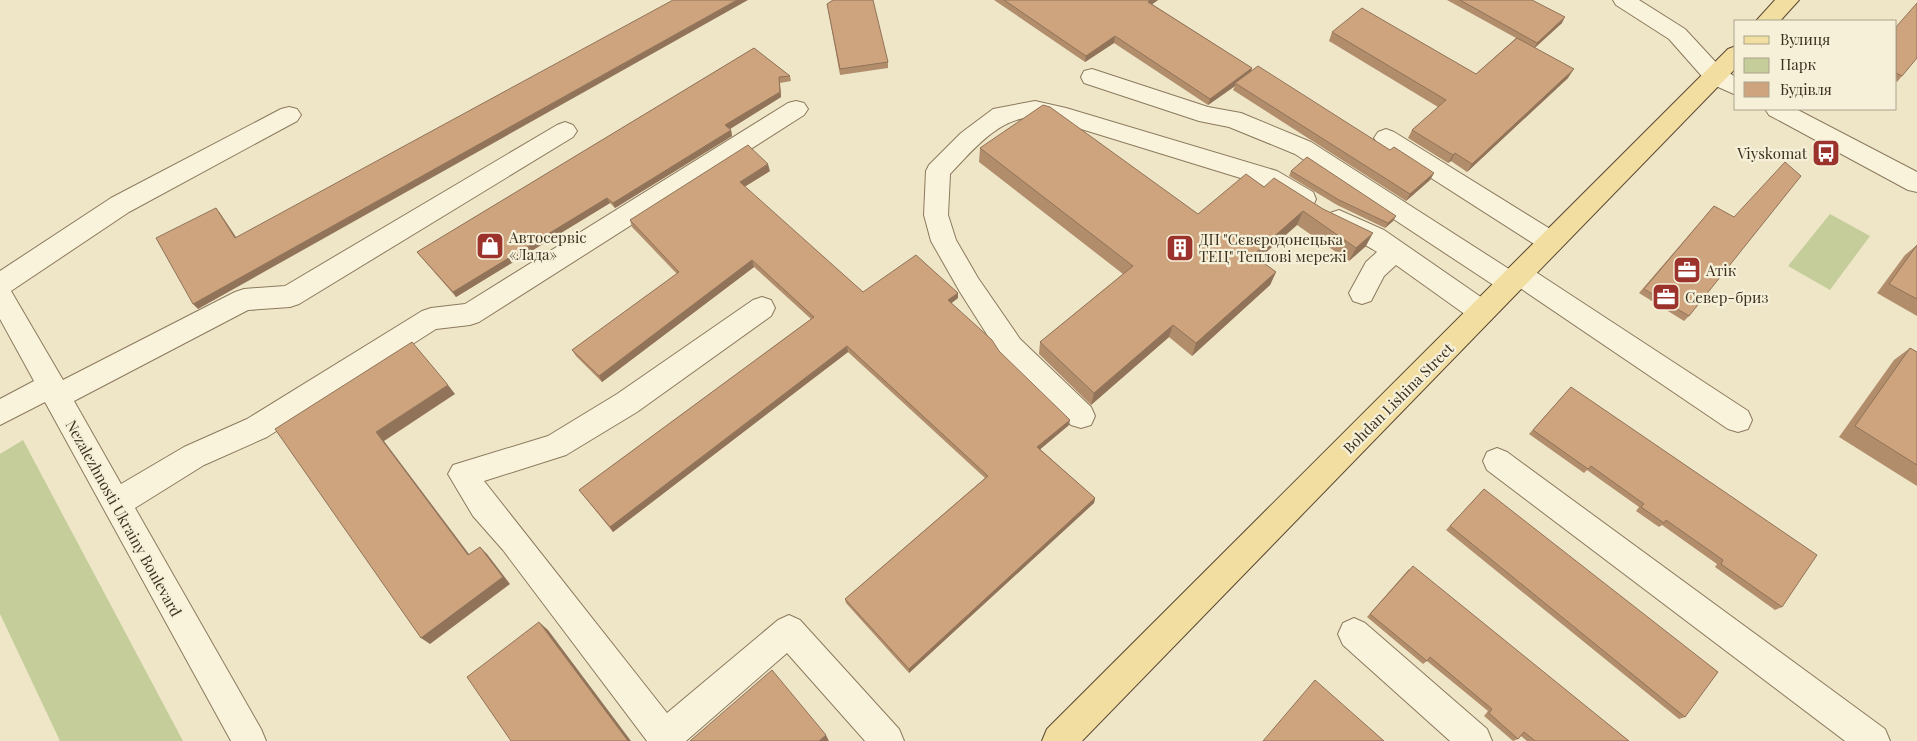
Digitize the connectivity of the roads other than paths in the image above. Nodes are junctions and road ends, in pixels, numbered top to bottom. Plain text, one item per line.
1 (1624, 0) edge
2 (1788, 0) edge
3 (1768, 20) edge
4 (1734, 59) edge
5 (1092, 77) dead end
6 (1725, 81) edge
7 (796, 109) dead end
8 (1779, 110) edge
9 (288, 115) dead end
10 (566, 131) dead end
11 (1386, 138) dead end
12 (1917, 183) edge
13 (1551, 242) junction
14 (1394, 251) junction
15 (1515, 278) junction
16 (0, 285) edge
17 (1362, 293) dead end
18 (0, 295) edge
19 (762, 308) dead end
20 (1482, 312) junction
21 (54, 391) junction
22 (0, 413) edge
23 (1080, 416) dead end
24 (1738, 420) dead end
25 (1497, 461) dead end
26 (116, 503) junction
27 (1354, 634) dead end
28 (1868, 740) edge
29 (249, 741) edge
30 (887, 741) edge
31 (1059, 741) edge
32 (1475, 741) edge

1 - 6 street
2 - 3 main road
4 - 6 main road, Bohdan Lishina Street
5 - 15 street
6 - 13 main road, Bohdan Lishina Street
7 - 26 street
8 - 12 street
9 - 16 street
10 - 21 street
11 - 13 street
13 - 15 main road, Bohdan Lishina Street
14 - 17 street
14 - 20 street
14 - 23 street
15 - 20 main road, Bohdan Lishina Street
15 - 24 street
18 - 21 street, Nezalezhnosti Ukrainy Boulevard
19 - 30 street
20 - 31 main road, Bohdan Lishina Street
21 - 22 street
21 - 26 street, Nezalezhnosti Ukrainy Boulevard
25 - 28 street
26 - 29 street, Nezalezhnosti Ukrainy Boulevard
27 - 32 street

